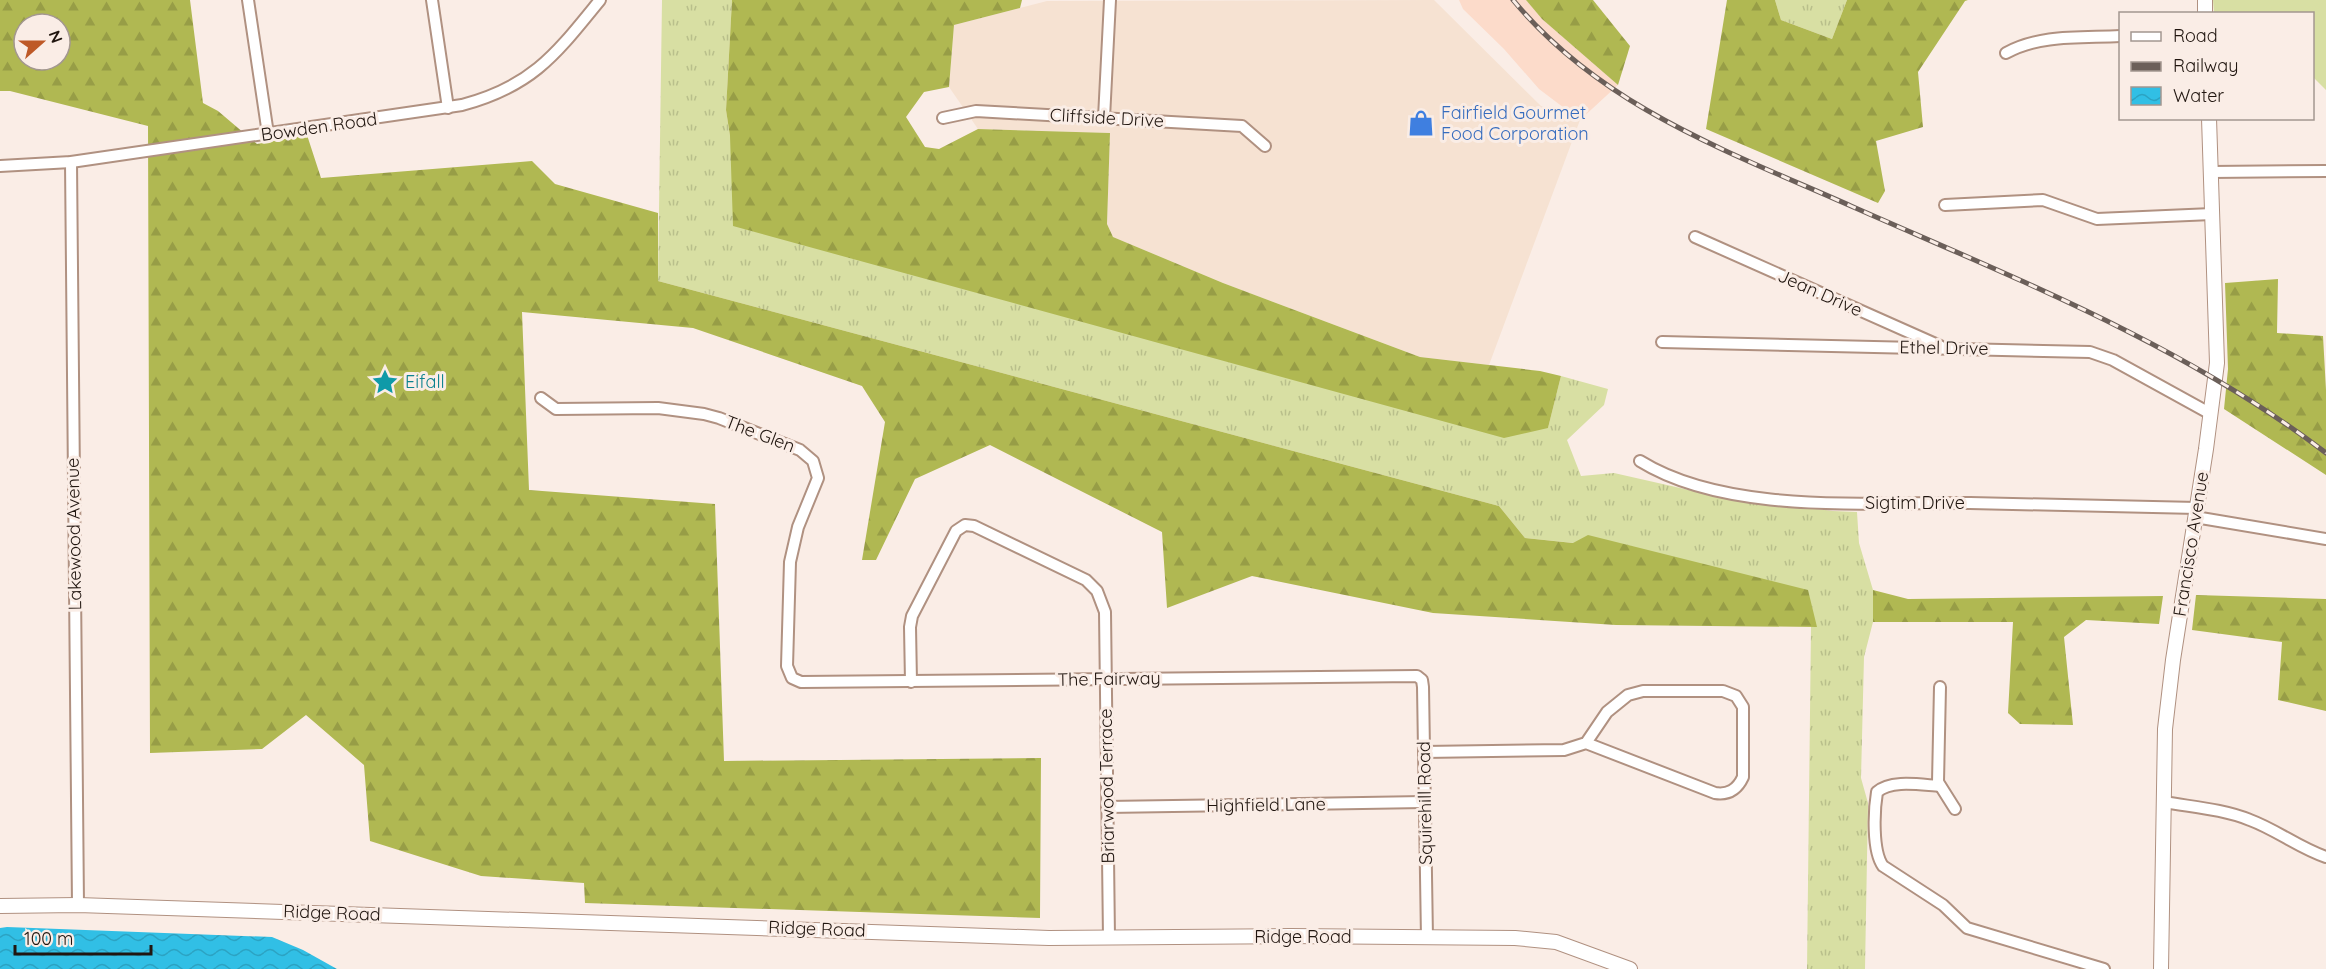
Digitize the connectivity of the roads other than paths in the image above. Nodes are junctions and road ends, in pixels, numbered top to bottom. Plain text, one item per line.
1 (248, 0) edge
2 (432, 0) edge
3 (600, 0) edge
4 (1110, 0) edge
5 (2119, 36) edge
6 (2006, 53) dead end
7 (448, 108) junction
8 (942, 118) dead end
9 (1104, 118) junction
10 (2209, 120) edge
11 (268, 134) junction
12 (1265, 146) dead end
13 (71, 162) junction
14 (0, 166) edge
15 (2326, 171) edge
16 (2211, 172) junction
17 (1945, 205) dead end
18 (2212, 214) junction
19 (1695, 237) dead end
20 (1662, 342) dead end
21 (1946, 349) junction
22 (541, 398) dead end
23 (2211, 414) junction
24 (1640, 461) dead end
25 (2196, 513) junction
26 (2326, 539) edge
27 (1412, 675) joint
28 (1106, 679) junction
29 (911, 682) junction
30 (806, 683) joint
31 (1940, 687) dead end
32 (1586, 743) junction
33 (1424, 752) junction
34 (1940, 786) junction
35 (1424, 802) junction
36 (2164, 802) junction
37 (1107, 807) junction
38 (1955, 809) dead end
39 (2326, 857) edge
40 (78, 905) junction
41 (0, 906) edge
42 (1109, 938) junction
43 (1426, 938) junction
44 (1630, 969) edge
45 (2104, 969) edge
46 (2161, 969) edge

1 - 11 street
2 - 7 street
3 - 7 street, Bowden Road
4 - 9 street
5 - 6 street
7 - 11 street, Bowden Road
8 - 9 street, Cliffside Drive
9 - 12 street, Cliffside Drive
10 - 16 main road, Francisco Avenue
11 - 13 street, Bowden Road
13 - 14 street, Bowden Road
13 - 40 street, Lakewood Avenue
15 - 16 street
16 - 18 main road, Francisco Avenue
17 - 18 street
18 - 23 main road, Francisco Avenue
19 - 21 street, Jean Drive
20 - 21 street, Ethel Drive
21 - 23 street, Ethel Drive
22 - 30 street, The Glen
23 - 25 main road, Francisco Avenue
24 - 25 street, Sigtim Drive
25 - 26 street, Sigtim Drive
25 - 36 main road, Francisco Avenue
27 - 28 street, The Fairway
27 - 33 street, Squirehill Road
28 - 29 street, The Fairway
28 - 29 street, Briarwood Terrace
28 - 37 street, Briarwood Terrace
29 - 30 street, The Fairway
31 - 34 street
32 - 32 street
32 - 33 street
33 - 35 street, Squirehill Road
34 - 38 street
34 - 45 street
35 - 37 street, Highfield Lane
35 - 43 street, Squirehill Road
36 - 39 street
36 - 46 main road, Francisco Avenue
37 - 42 street, Briarwood Terrace
40 - 41 main road, Ridge Road
40 - 42 main road, Ridge Road
42 - 43 main road, Ridge Road
43 - 44 main road, Ridge Road

